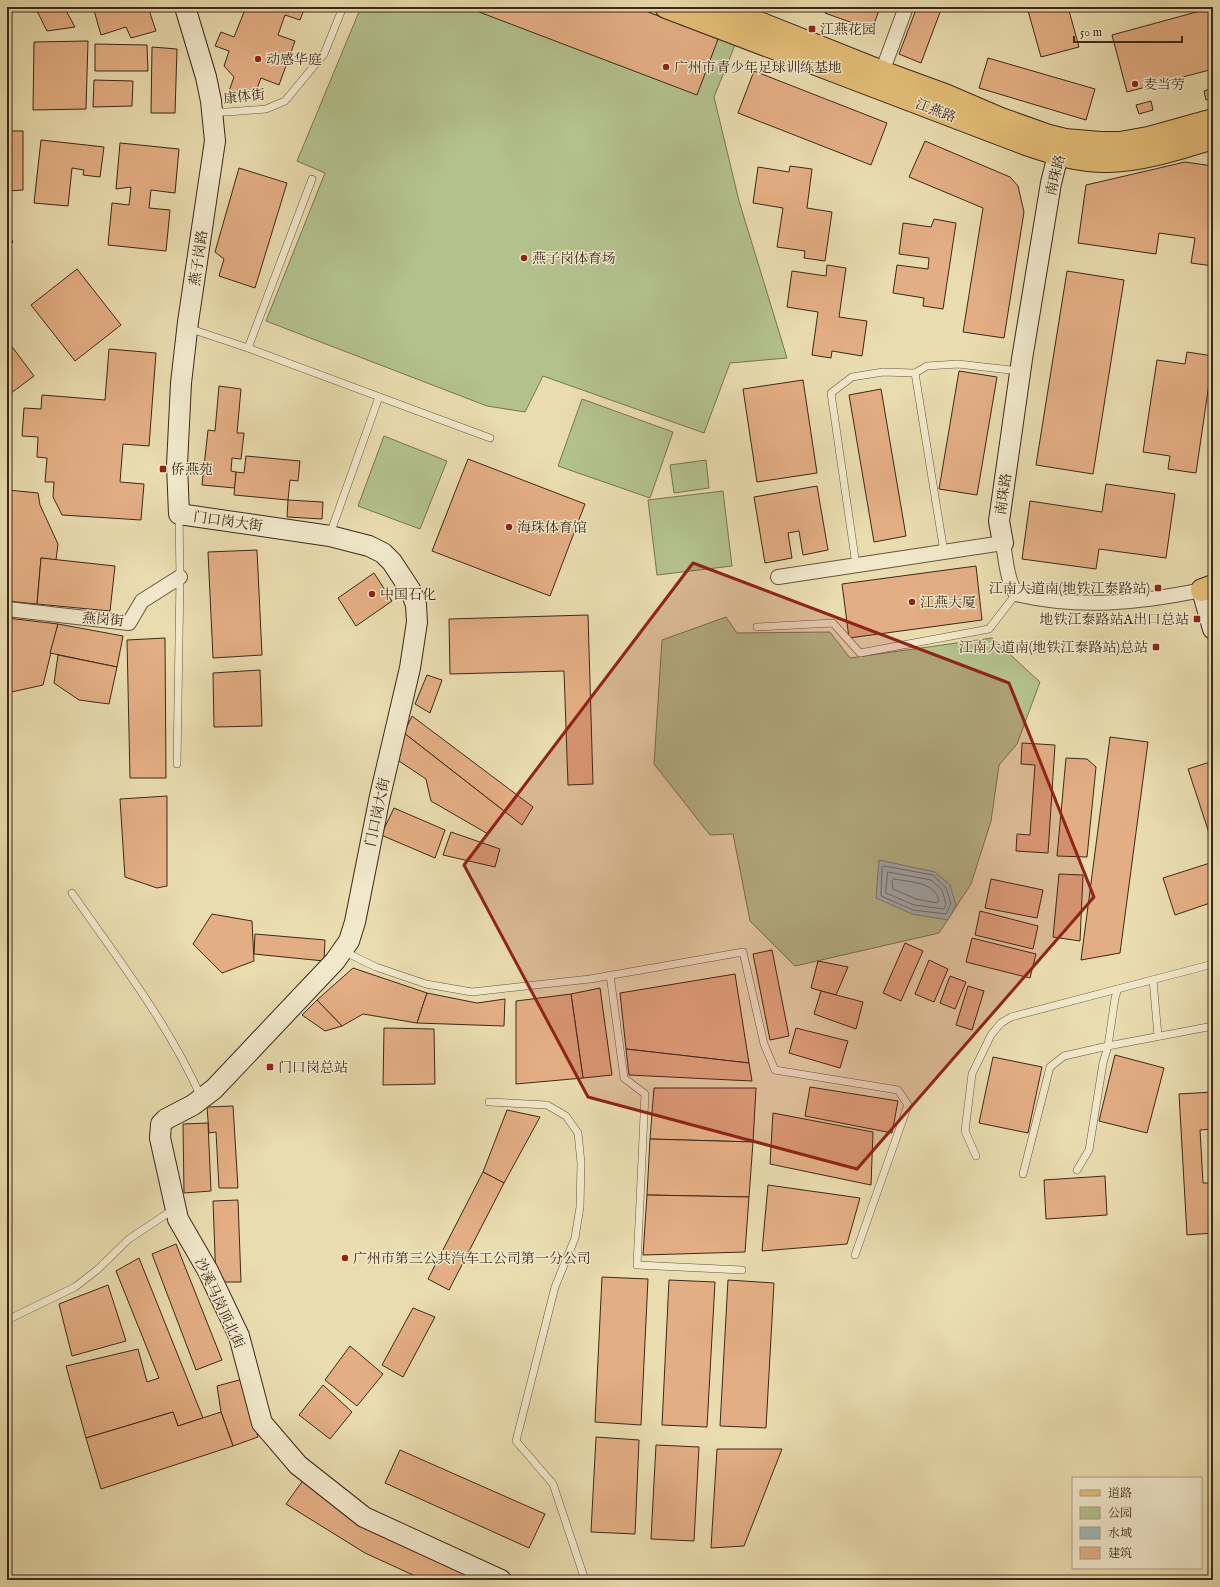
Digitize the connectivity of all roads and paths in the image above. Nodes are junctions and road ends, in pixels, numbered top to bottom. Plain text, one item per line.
1 (185, 7) edge
2 (343, 7) edge
3 (666, 7) edge
4 (719, 7) edge
5 (906, 7) edge
6 (882, 72) junction
7 (213, 112) junction
8 (1213, 120) edge
9 (1213, 138) edge
10 (1063, 151) junction
11 (312, 179) dead end
12 (188, 327) junction
13 (248, 348) junction
14 (1021, 372) junction
15 (915, 373) junction
16 (379, 397) junction
17 (490, 438) dead end
18 (179, 514) junction
19 (330, 536) junction
20 (1003, 543) junction
21 (944, 552) junction
22 (856, 565) junction
23 (180, 577) junction
24 (778, 577) dead end
25 (1016, 594) junction
26 (1209, 598) edge
27 (7, 609) edge
28 (757, 627) dead end
29 (1213, 629) edge
30 (177, 764) dead end
31 (72, 893) dead end
32 (342, 951) junction
33 (1213, 964) edge
34 (610, 975) junction
35 (1153, 980) junction
36 (1118, 989) junction
37 (1213, 1026) edge
38 (1158, 1036) junction
39 (1108, 1046) junction
40 (202, 1099) junction
41 (489, 1102) dead end
42 (976, 1156) dead end
43 (1077, 1170) dead end
44 (1023, 1174) dead end
45 (176, 1208) junction
46 (855, 1255) dead end
47 (742, 1270) dead end
48 (7, 1320) edge
49 (501, 1580) edge
50 (585, 1580) edge

1 - 7 street, 燕子岗路
2 - 7 lane, 康体街
3 - 10 main road, 江燕路
4 - 6 main road, 江燕路
5 - 6 street
6 - 10 main road, 江燕路
7 - 12 street, 燕子岗路
8 - 10 main road, 江燕路
9 - 10 main road, 江燕路
10 - 14 street, 南珠路
10 - 20 street, 南珠路
11 - 13 lane
12 - 13 lane
12 - 18 street, 燕子岗路
13 - 16 lane
14 - 15 lane
14 - 20 street, 南珠路
15 - 21 lane
15 - 22 lane
16 - 17 lane
16 - 19 lane
18 - 19 street, 门口岗大街
18 - 23 lane
19 - 32 street, 门口岗大街
20 - 21 street
20 - 25 street
21 - 22 street
22 - 24 street
23 - 27 street, 燕岗街
23 - 30 lane
25 - 26 street
25 - 28 lane
26 - 29 street
31 - 40 lane
32 - 34 lane
32 - 40 street, 门口岗大街
33 - 35 lane
34 - 46 lane
34 - 47 lane
35 - 36 lane
35 - 38 lane
36 - 39 lane
36 - 42 lane
37 - 38 lane
38 - 39 lane
39 - 43 lane
39 - 44 lane
40 - 45 street, 门口岗大街
41 - 50 lane
45 - 48 lane
45 - 49 street, 沙溪马岗顶北街

